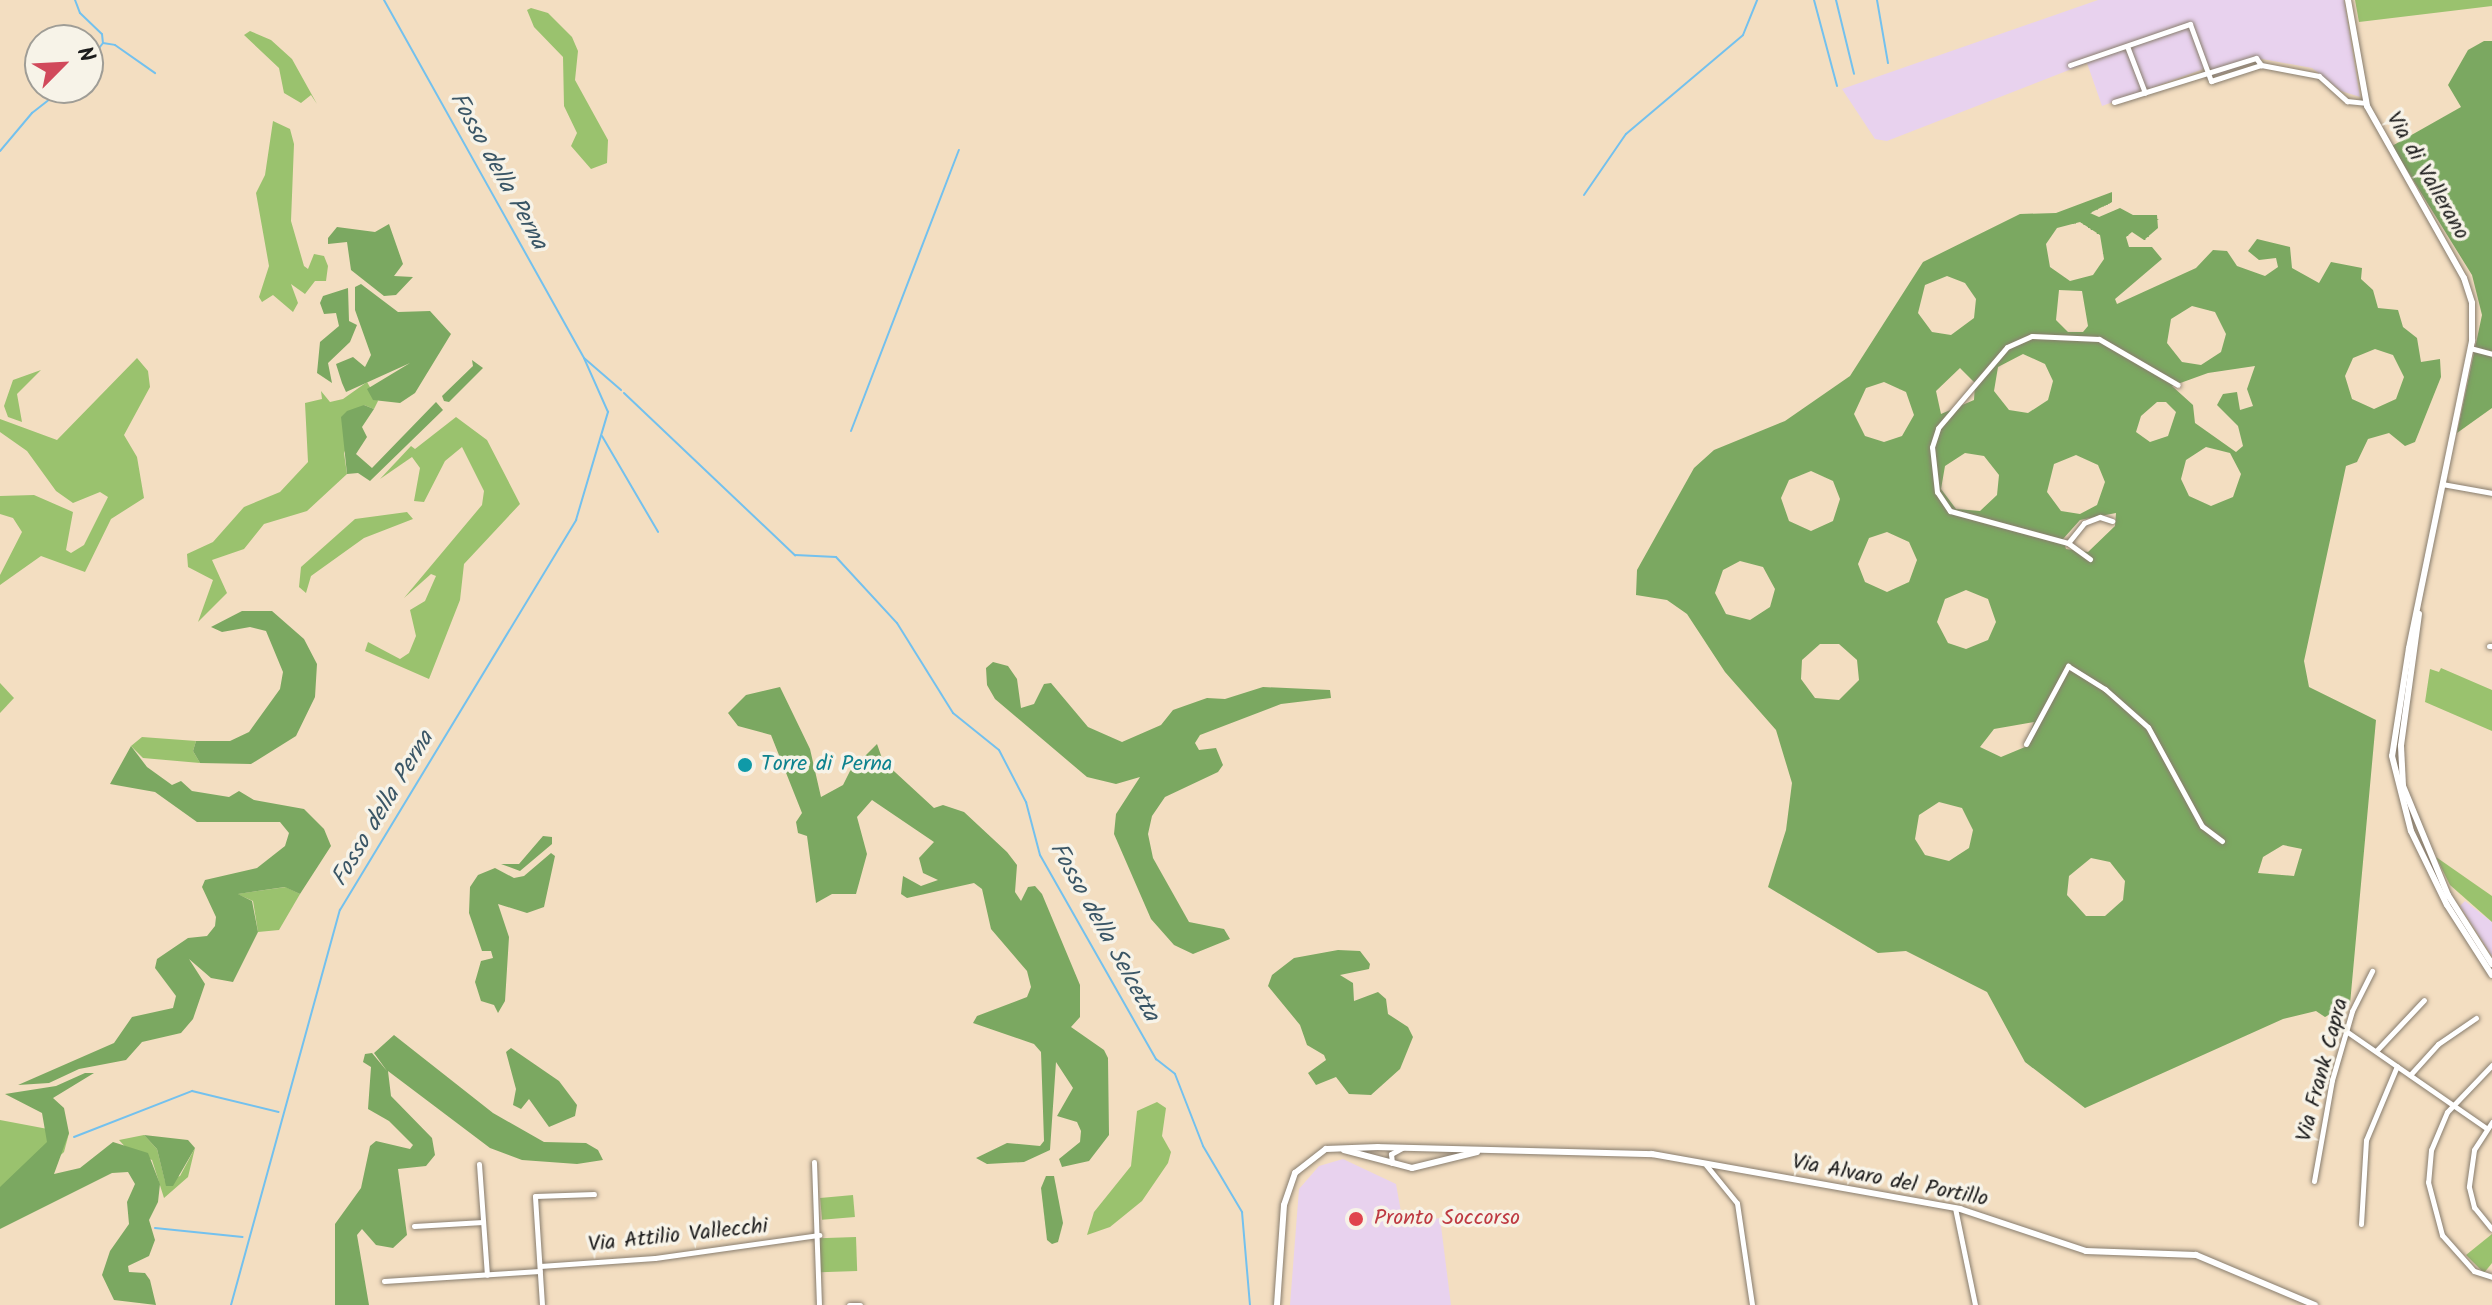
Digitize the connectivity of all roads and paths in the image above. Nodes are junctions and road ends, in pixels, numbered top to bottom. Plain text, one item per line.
1 (2348, 0) edge
2 (2127, 46) junction
3 (2070, 65) dead end
4 (2261, 65) junction
5 (2208, 71) junction
6 (2145, 93) junction
7 (2114, 102) dead end
8 (2365, 103) junction
9 (2470, 348) junction
10 (2492, 354) edge
11 (2178, 385) dead end
12 (2441, 484) junction
13 (2492, 493) edge
14 (2112, 521) dead end
15 (2068, 543) junction
16 (2090, 559) dead end
17 (2419, 603) junction
18 (2026, 744) dead end
19 (2222, 841) dead end
20 (2492, 964) edge
21 (2372, 971) dead end
22 (2492, 975) edge
23 (2424, 1000) dead end
24 (2476, 1018) dead end
25 (2346, 1031) junction
26 (2375, 1051) junction
27 (2492, 1065) edge
28 (2397, 1066) junction
29 (2410, 1075) junction
30 (2452, 1104) junction
31 (2492, 1122) edge
32 (2486, 1128) junction
33 (1337, 1147) junction
34 (1403, 1148) junction
35 (1426, 1149) junction
36 (1492, 1150) junction
37 (814, 1162) dead end
38 (479, 1164) dead end
39 (1393, 1164) junction
40 (1431, 1165) junction
41 (1706, 1165) junction
42 (2314, 1181) dead end
43 (594, 1194) dead end
44 (1955, 1208) junction
45 (483, 1222) junction
46 (2361, 1224) dead end
47 (414, 1226) dead end
48 (2492, 1229) edge
49 (819, 1235) junction
50 (540, 1269) junction
51 (487, 1275) junction
52 (2492, 1277) edge
53 (384, 1281) dead end
54 (542, 1305) edge
55 (819, 1305) edge
56 (849, 1305) edge
57 (860, 1305) edge
58 (1277, 1305) edge
59 (1752, 1305) edge
60 (1975, 1305) edge
61 (2315, 1305) edge

1 - 8 street, Via di Vallerano
2 - 3 street
2 - 5 street
2 - 6 street
4 - 5 street
4 - 5 street
4 - 8 street
5 - 6 street
6 - 7 street
8 - 9 street, Via di Vallerano
9 - 10 street
9 - 12 street, Via di Vallerano
11 - 15 street
12 - 13 street
12 - 17 street, Via di Vallerano
14 - 15 street
15 - 16 street
17 - 20 street, Via di Vallerano
17 - 22 street, Via di Vallerano
18 - 19 street
21 - 25 street, Via Frank Capra
23 - 26 street
24 - 29 street
25 - 26 street
25 - 42 street, Via Frank Capra
26 - 28 street
27 - 30 street
28 - 29 street
28 - 46 street
29 - 30 street
30 - 32 street
30 - 52 street
31 - 32 street
32 - 48 street
33 - 34 street, Via Alvaro del Portillo
33 - 39 street, Via Alvaro del Portillo
33 - 58 street
34 - 35 street, Via Alvaro del Portillo
34 - 39 street
35 - 36 street, Via Alvaro del Portillo
35 - 40 street
36 - 40 street, Via Alvaro del Portillo
36 - 41 street, Via Alvaro del Portillo
37 - 49 street
38 - 45 street
39 - 40 street, Via Alvaro del Portillo
41 - 44 street, Via Alvaro del Portillo
41 - 59 street
43 - 50 street
44 - 60 street
44 - 61 street, Via Alvaro del Portillo
45 - 47 street
45 - 51 street
49 - 50 street, Via Attilio Vallecchi
49 - 55 street
50 - 51 street, Via Attilio Vallecchi
50 - 54 street
51 - 53 street, Via Attilio Vallecchi
56 - 57 street

